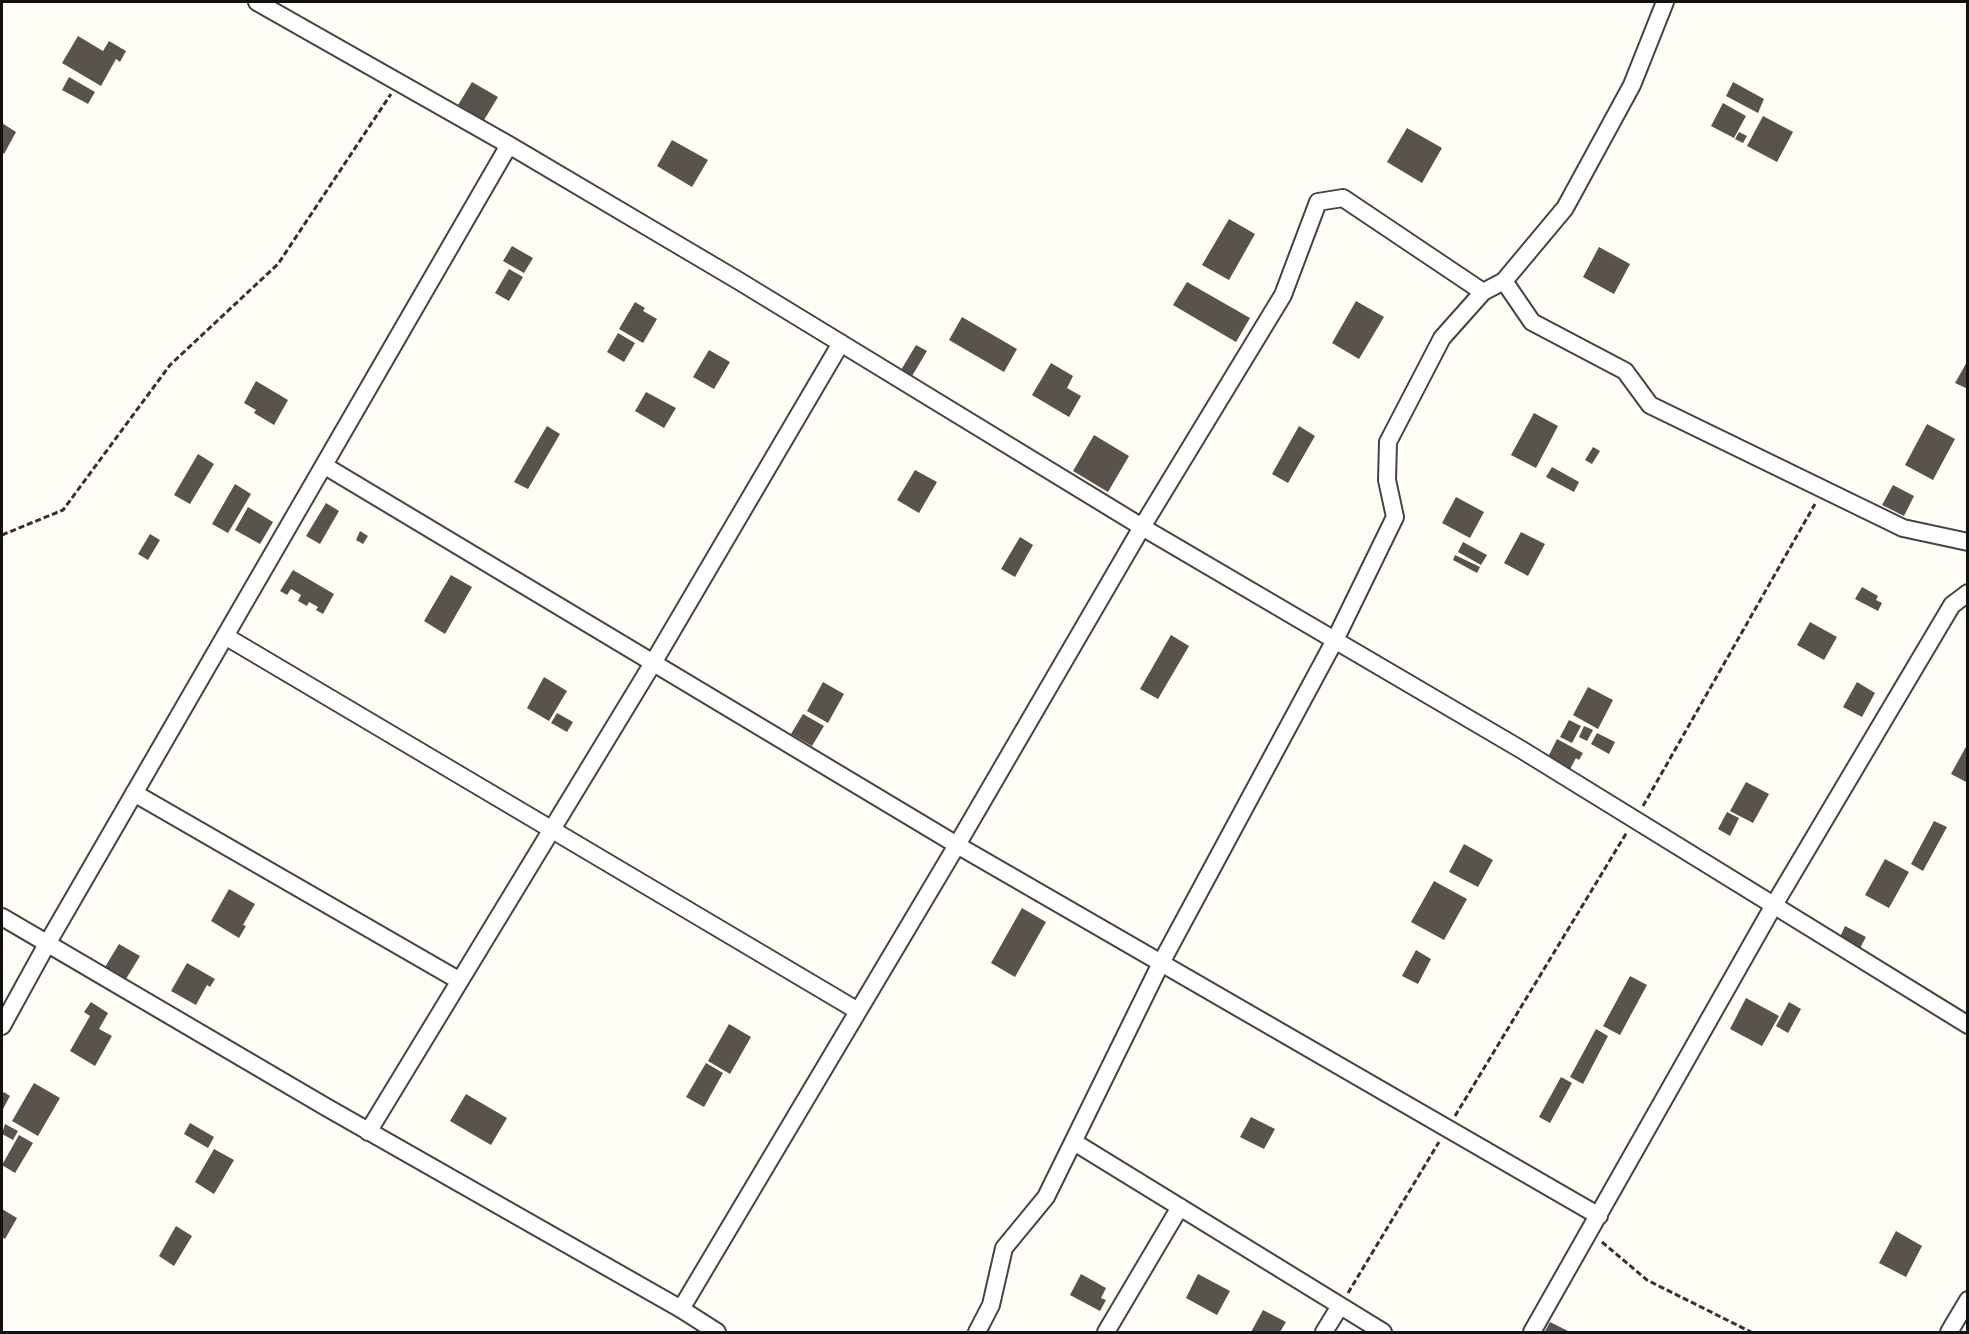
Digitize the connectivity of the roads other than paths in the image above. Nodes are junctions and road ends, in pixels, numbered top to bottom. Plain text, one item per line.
1 (257, 2) edge
2 (1665, 2) edge
3 (509, 145) junction
4 (1504, 281) junction
5 (1483, 292) junction
6 (841, 344) junction
7 (325, 466) junction
8 (1142, 527) junction
9 (1968, 542) edge
10 (1968, 593) edge
11 (225, 636) junction
12 (1335, 640) junction
13 (653, 663) junction
14 (134, 793) junction
15 (553, 828) junction
16 (957, 845) junction
17 (1774, 905) junction
18 (2, 917) edge
19 (47, 944) junction
20 (1161, 963) junction
21 (460, 981) junction
22 (858, 1011) junction
23 (1968, 1025) edge
24 (2, 1026) edge
25 (368, 1132) junction
26 (1074, 1142) junction
27 (1180, 1207) junction
28 (1599, 1216) junction
29 (1968, 1300) edge
30 (1340, 1306) junction
31 (681, 1309) junction
32 (717, 1332) edge
33 (977, 1332) edge
34 (1106, 1332) edge
35 (1324, 1332) edge
36 (1383, 1332) edge
37 (1532, 1332) edge
38 (1949, 1332) edge

1 - 3 street
2 - 4 street
3 - 6 street
3 - 7 street
4 - 5 street
4 - 9 street
5 - 8 street
5 - 12 street
6 - 8 street
6 - 13 street
7 - 11 street
7 - 13 street
8 - 12 street
8 - 16 street
10 - 17 street
11 - 14 street
11 - 15 street
12 - 17 street
12 - 20 street
13 - 15 street
13 - 16 street
14 - 19 street
14 - 21 street
15 - 21 street
15 - 22 street
16 - 20 street
16 - 22 street
17 - 23 street
17 - 28 street
18 - 19 street
19 - 24 street
19 - 25 street
20 - 26 street
20 - 28 street
21 - 25 street
22 - 31 street
25 - 31 street
26 - 27 street
26 - 33 street
27 - 30 street
27 - 34 street
28 - 37 street
29 - 38 street
30 - 35 street
30 - 36 street
31 - 32 street

